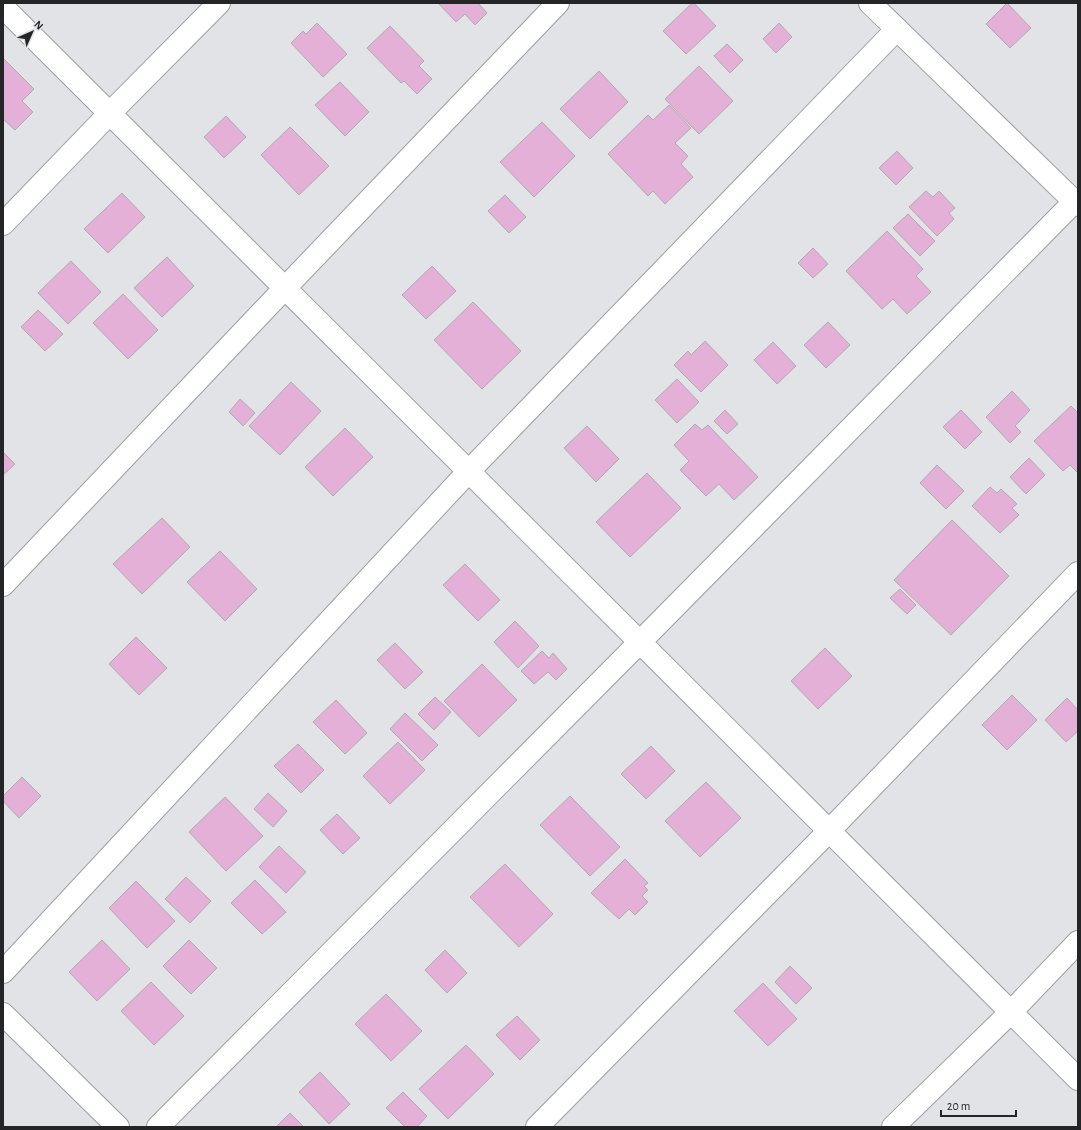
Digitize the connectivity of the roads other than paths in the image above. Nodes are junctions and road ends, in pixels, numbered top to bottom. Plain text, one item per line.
1 (219, 3) edge
2 (558, 3) edge
3 (870, 3) edge
4 (3, 7) edge
5 (897, 29) junction
6 (110, 113) junction
7 (1076, 203) edge
8 (3, 224) edge
9 (285, 288) junction
10 (469, 471) junction
11 (1078, 573) edge
12 (3, 585) edge
13 (640, 642) junction
14 (829, 831) junction
15 (1078, 942) edge
16 (3, 972) edge
17 (1011, 1012) junction
18 (3, 1014) edge
19 (1078, 1079) edge
20 (118, 1127) edge
21 (158, 1127) edge
22 (537, 1127) edge
23 (893, 1127) edge

1 - 6 street
2 - 9 street
3 - 5 street
4 - 6 street
5 - 7 street
5 - 10 street
6 - 8 street
6 - 9 street
7 - 13 street
9 - 10 street
9 - 12 street
10 - 13 street
10 - 16 street
11 - 14 street
13 - 14 street
13 - 21 street
14 - 17 street
14 - 22 street
15 - 17 street
17 - 19 street
17 - 23 street
18 - 20 street

